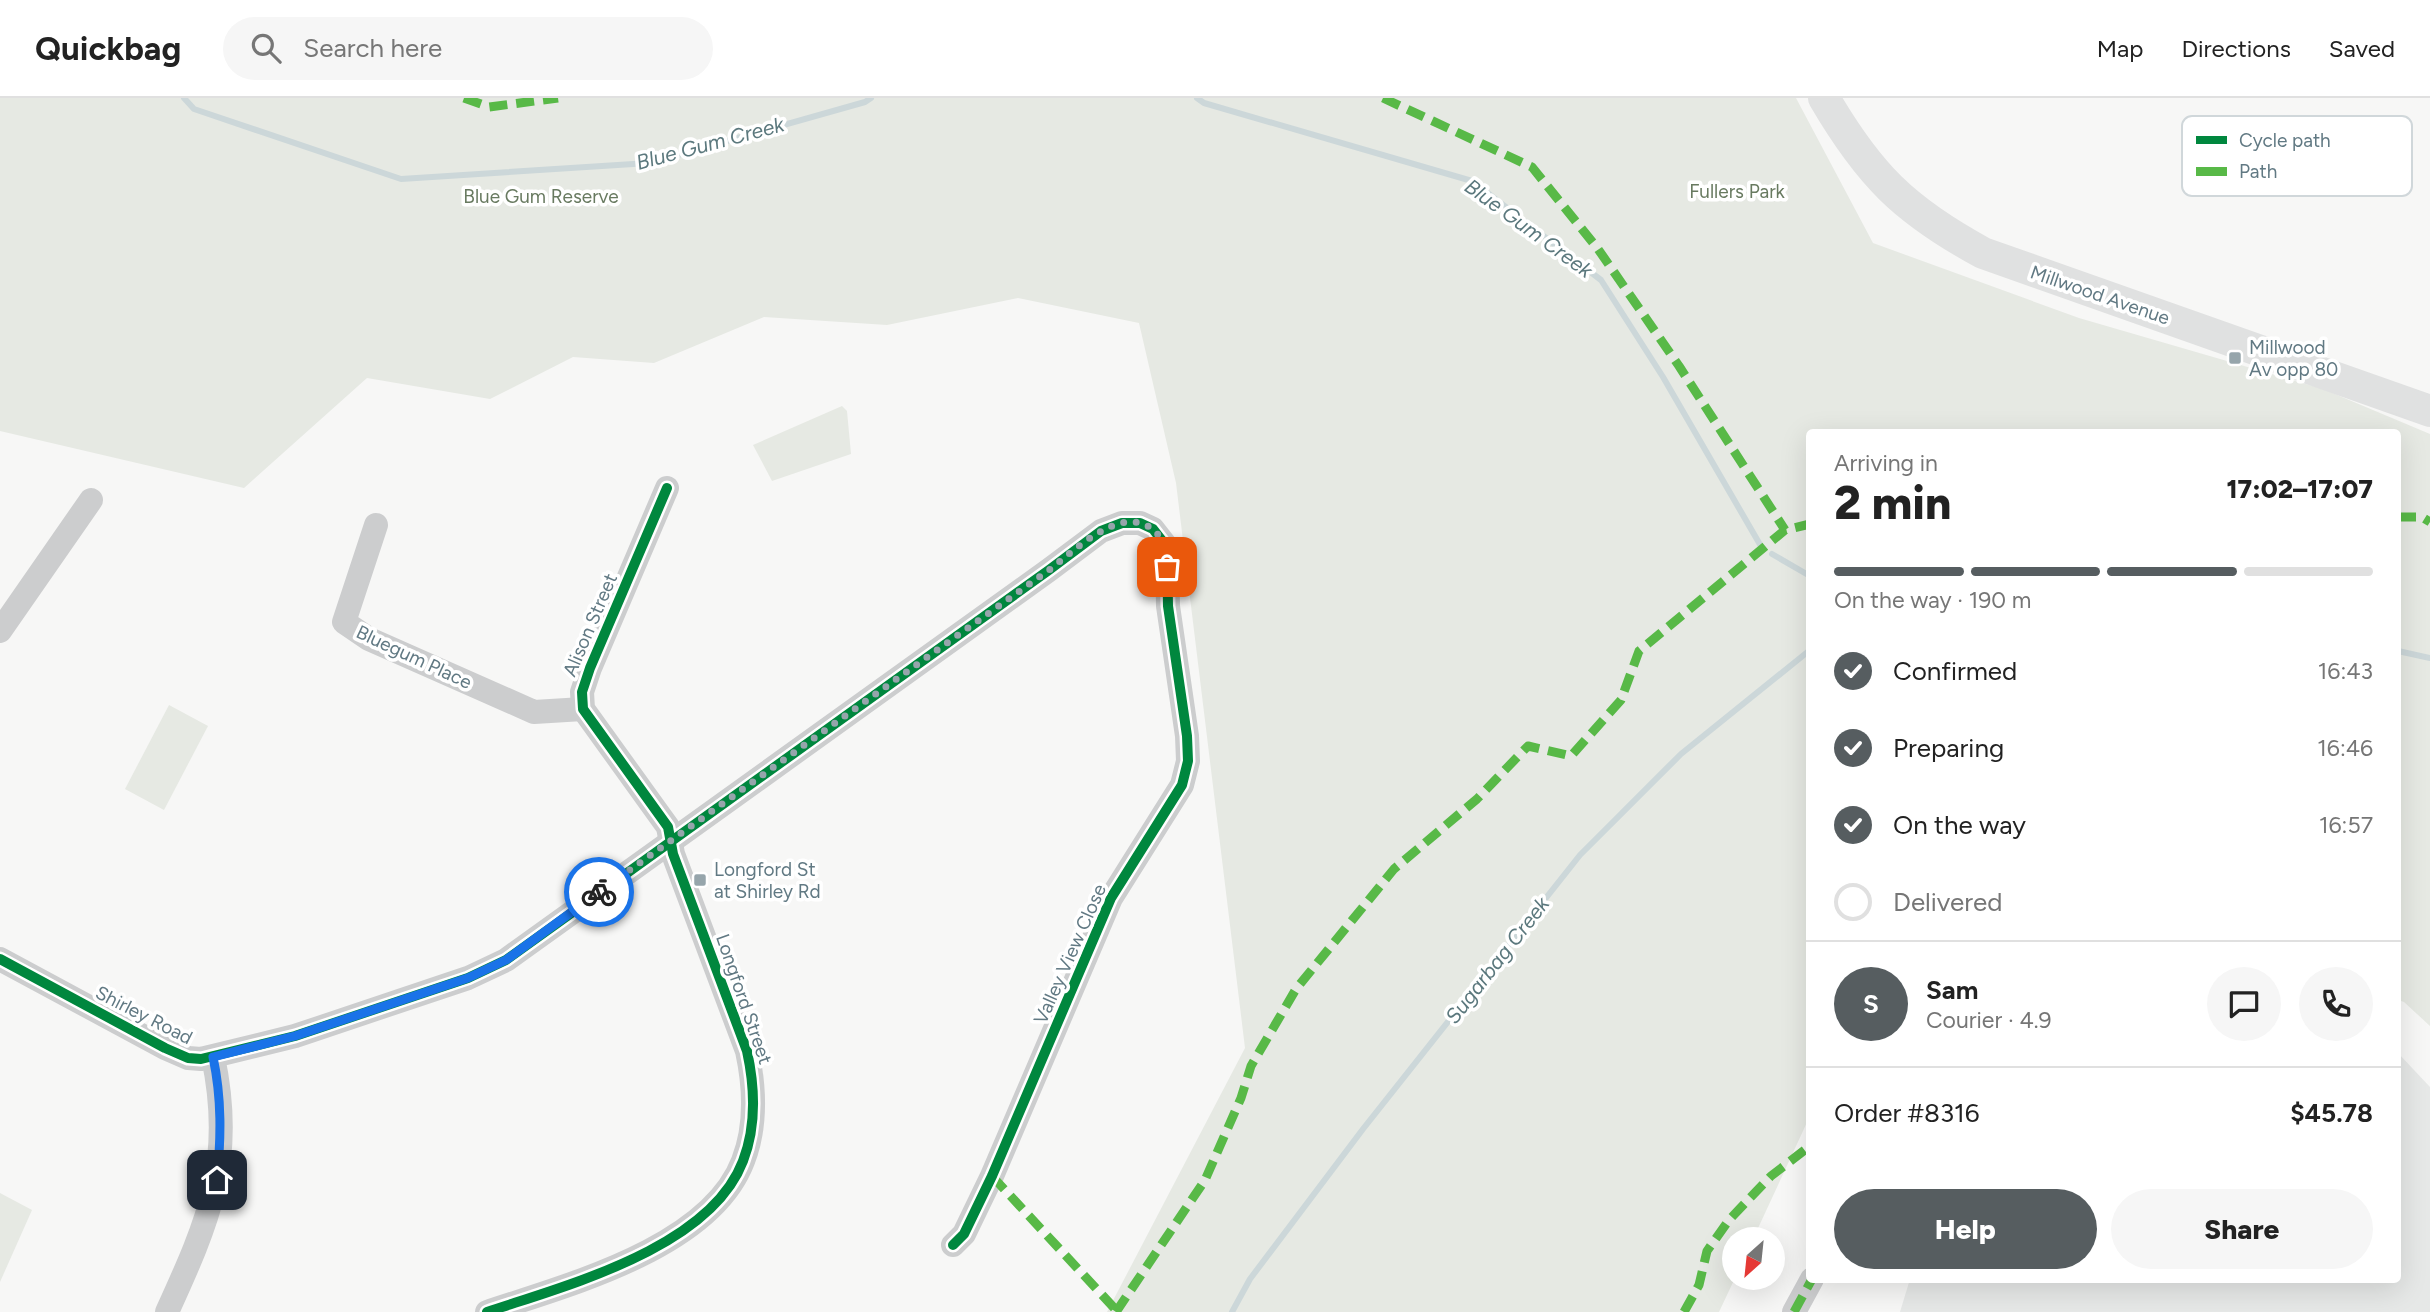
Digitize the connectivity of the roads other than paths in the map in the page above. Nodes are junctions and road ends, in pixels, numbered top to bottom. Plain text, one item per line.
1 (1824, 98) edge
2 (2430, 411) edge
3 (667, 488) dead end
4 (91, 500) dead end
5 (376, 525) dead end
6 (1167, 547) joint
7 (0, 631) edge
8 (583, 709) junction
9 (671, 840) junction
10 (0, 959) edge
11 (213, 1057) junction
12 (953, 1245) dead end
13 (1810, 1283) edge
14 (167, 1312) edge
15 (487, 1312) edge
16 (1794, 1312) edge

1 - 2 main road, Millwood Avenue
3 - 8 street, Alison Street
4 - 7 street
5 - 8 street, Bluegum Place
6 - 9 street, Shirley Road
6 - 12 street, Valley View Close
8 - 9 street
9 - 11 street, Shirley Road
9 - 15 street, Longford Street
10 - 11 street, Shirley Road
11 - 14 street
13 - 16 street

